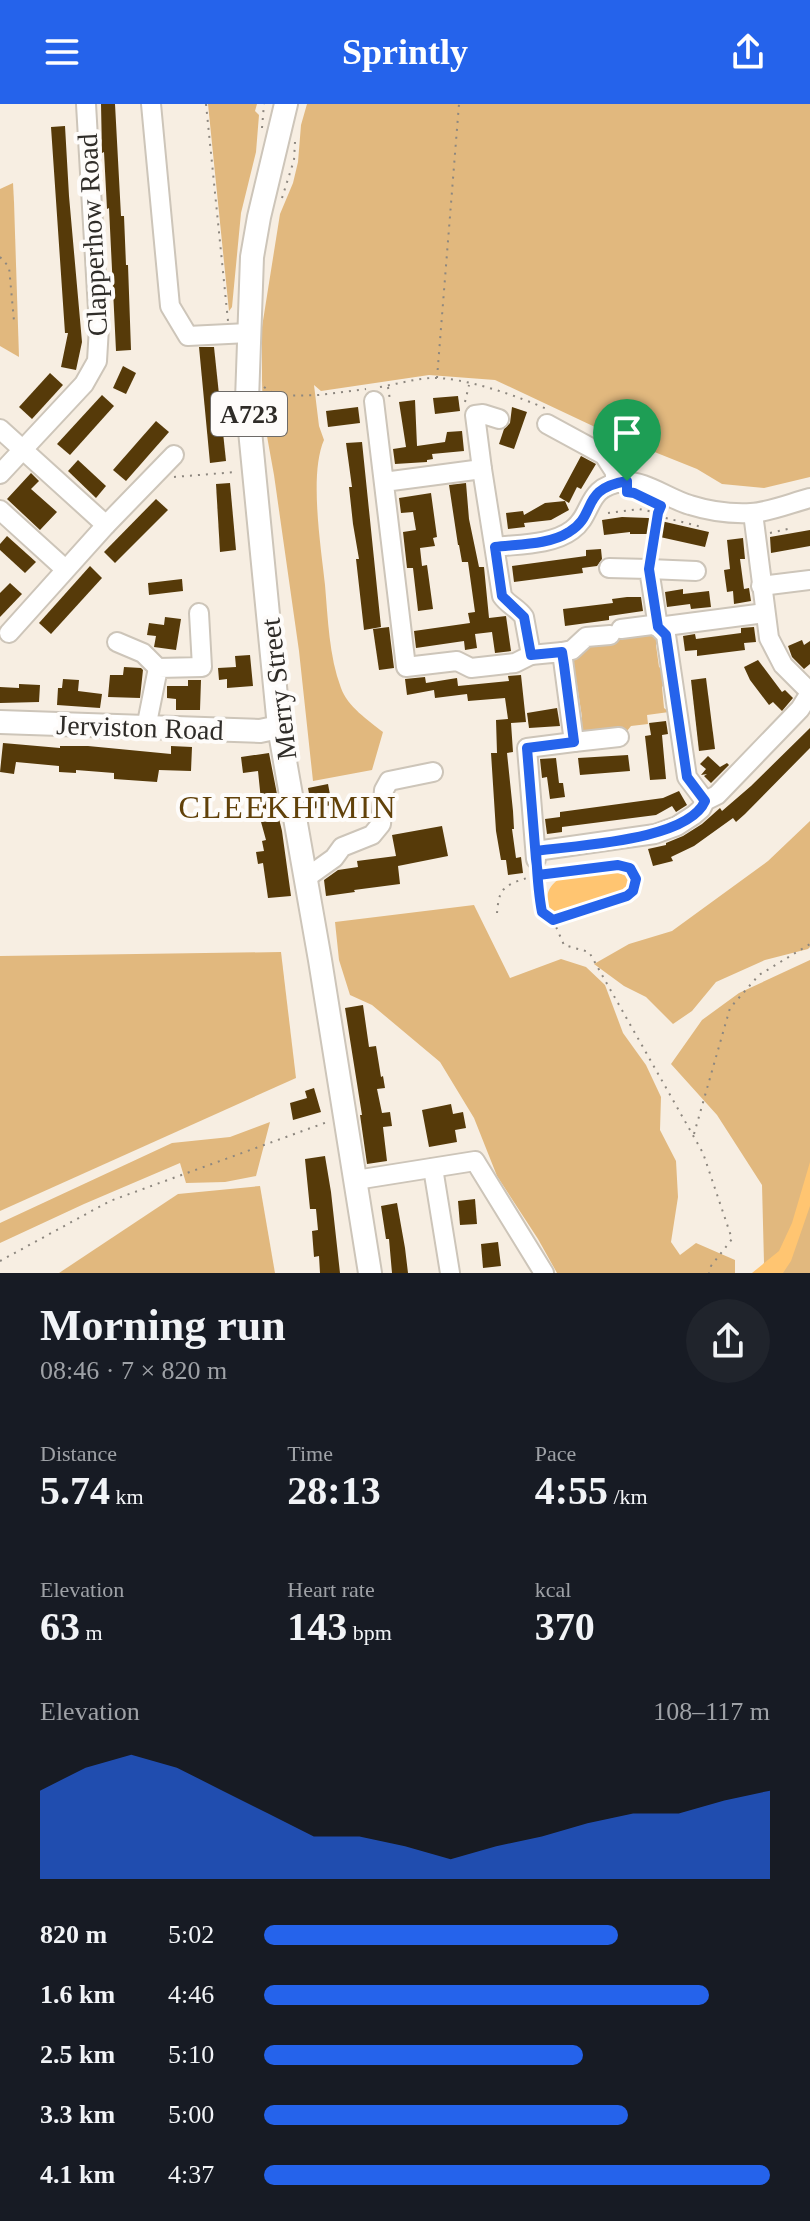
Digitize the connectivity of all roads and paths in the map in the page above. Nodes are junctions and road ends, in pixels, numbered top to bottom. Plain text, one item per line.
1 (86, 104) edge
2 (151, 104) edge
3 (206, 104) edge
4 (286, 104) edge
5 (459, 104) edge
6 (295, 136) dead end
7 (279, 204) dead end
8 (0, 257) edge
9 (14, 321) dead end
10 (239, 333) junction
11 (247, 374) junction
12 (437, 379) junction
13 (374, 401) dead end
14 (499, 419) dead end
15 (553, 420) joint
16 (0, 429) edge
17 (23, 450) junction
18 (174, 455) dead end
19 (482, 469) junction
20 (159, 470) junction
21 (254, 470) junction
22 (0, 474) edge
23 (384, 482) junction
24 (615, 483) junction
25 (810, 498) edge
26 (662, 507) dead end
27 (0, 510) edge
28 (608, 513) dead end
29 (753, 513) junction
30 (657, 514) junction
31 (106, 525) junction
32 (702, 527) dead end
33 (788, 529) dead end
34 (755, 535) junction
35 (495, 547) junction
36 (609, 568) dead end
37 (65, 569) junction
38 (649, 569) junction
39 (696, 571) dead end
40 (810, 580) edge
41 (761, 586) junction
42 (199, 613) dead end
43 (765, 613) junction
44 (658, 627) junction
45 (9, 633) dead end
46 (117, 642) dead end
47 (562, 652) junction
48 (531, 655) junction
49 (158, 668) junction
50 (810, 693) edge
51 (0, 722) edge
52 (279, 727) junction
53 (146, 728) junction
54 (619, 737) dead end
55 (574, 742) junction
56 (433, 772) dead end
57 (705, 801) junction
58 (537, 862) junction
59 (306, 878) junction
60 (497, 913) dead end
61 (553, 920) junction
62 (810, 944) edge
63 (345, 1115) junction
64 (693, 1135) junction
65 (433, 1168) junction
66 (356, 1180) junction
67 (0, 1261) edge
68 (370, 1273) edge
69 (450, 1273) edge
70 (544, 1273) edge
71 (709, 1273) edge

1 - 17 street, Clapperhow Road
2 - 10 street
3 - 10 path
4 - 10 main road, Merry Street / A723
5 - 12 path
6 - 7 path
8 - 9 path
10 - 11 main road, Merry Street / A723
11 - 12 path
11 - 21 main road, Merry Street / A723
12 - 15 path
13 - 23 street
14 - 19 street
15 - 24 street
16 - 17 street
17 - 22 street, Clapperhow Road
17 - 31 street
18 - 20 street
19 - 23 street
19 - 35 street
20 - 21 path
20 - 31 street
21 - 52 main road, Merry Street / A723
23 - 48 street
24 - 29 street
24 - 35 street
25 - 29 street
26 - 30 path
27 - 37 street
28 - 30 path
29 - 34 street
30 - 32 path
30 - 38 path
31 - 37 street
33 - 34 path
34 - 41 street
35 - 48 street
36 - 38 street
37 - 45 street
38 - 39 street
38 - 44 street
40 - 41 street
41 - 43 street
42 - 49 street
43 - 44 street
43 - 50 street
44 - 47 street
44 - 57 street
46 - 49 street
47 - 48 street
47 - 55 street
49 - 53 street
50 - 57 street
51 - 53 main road, Jerviston Road
52 - 53 main road, Jerviston Road
52 - 59 main road, Merry Street / A723
54 - 55 street
55 - 58 street
56 - 59 street
57 - 58 street
58 - 60 path
58 - 61 path
58 - 61 path
59 - 63 main road, Merry Street / A723
61 - 64 path
62 - 64 path
63 - 66 main road, Merry Street / A723
63 - 67 path
64 - 71 path
65 - 66 street
65 - 69 street
65 - 70 street
66 - 68 main road, Merry Street / A723

